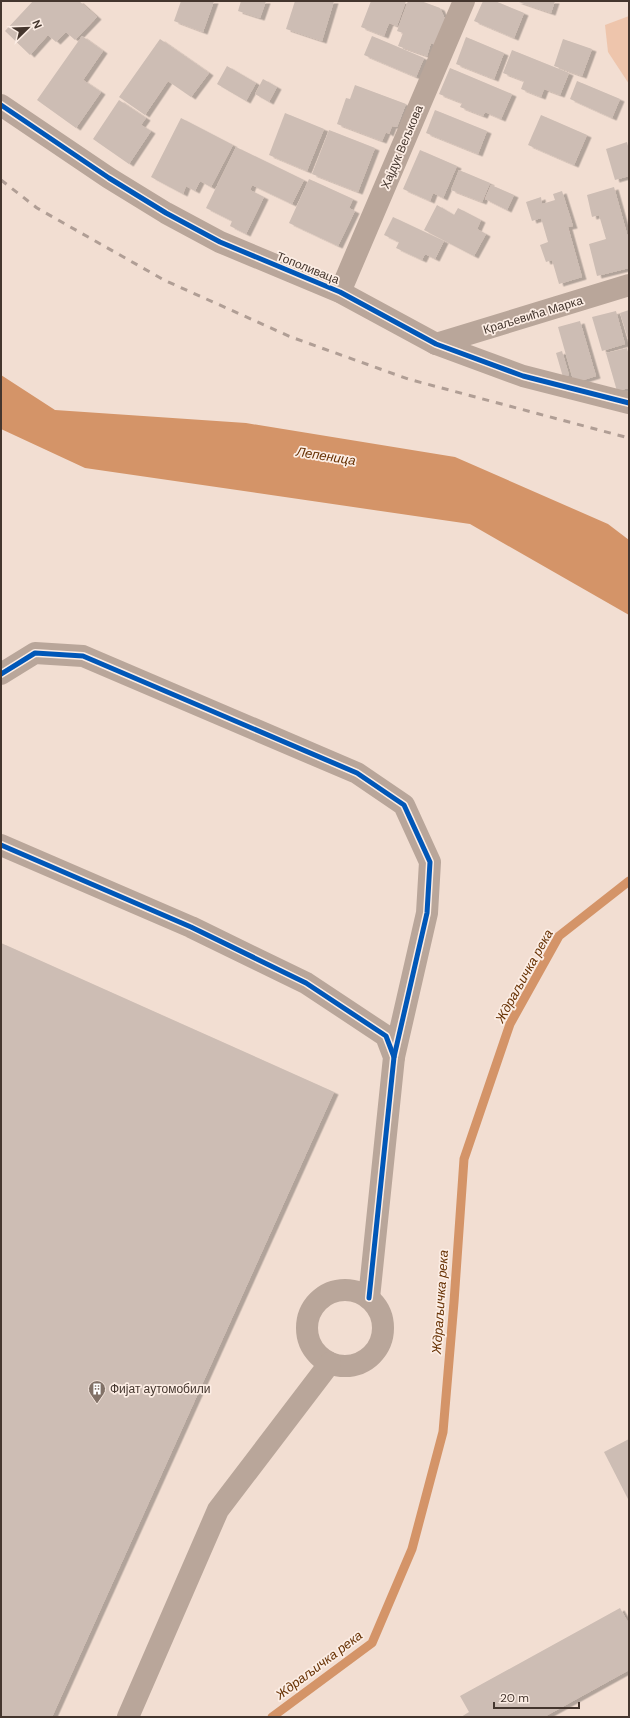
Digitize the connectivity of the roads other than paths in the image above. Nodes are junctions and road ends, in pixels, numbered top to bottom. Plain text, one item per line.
1 (463, 1) edge
2 (1, 104) edge
3 (629, 285) edge
4 (340, 292) junction
5 (436, 344) junction
6 (629, 403) edge
7 (1, 674) edge
8 (1, 845) edge
9 (394, 1057) junction
10 (369, 1298) junction
11 (330, 1363) junction
12 (128, 1717) edge

1 - 4 street, Хајдук Вељкова
2 - 4 street, Тополиваца
3 - 5 street, Краљевића Марка
4 - 5 street, Тополиваца
5 - 6 street, Тополиваца
7 - 9 street
8 - 9 street
9 - 10 street
10 - 11 street
10 - 11 street
11 - 12 street

